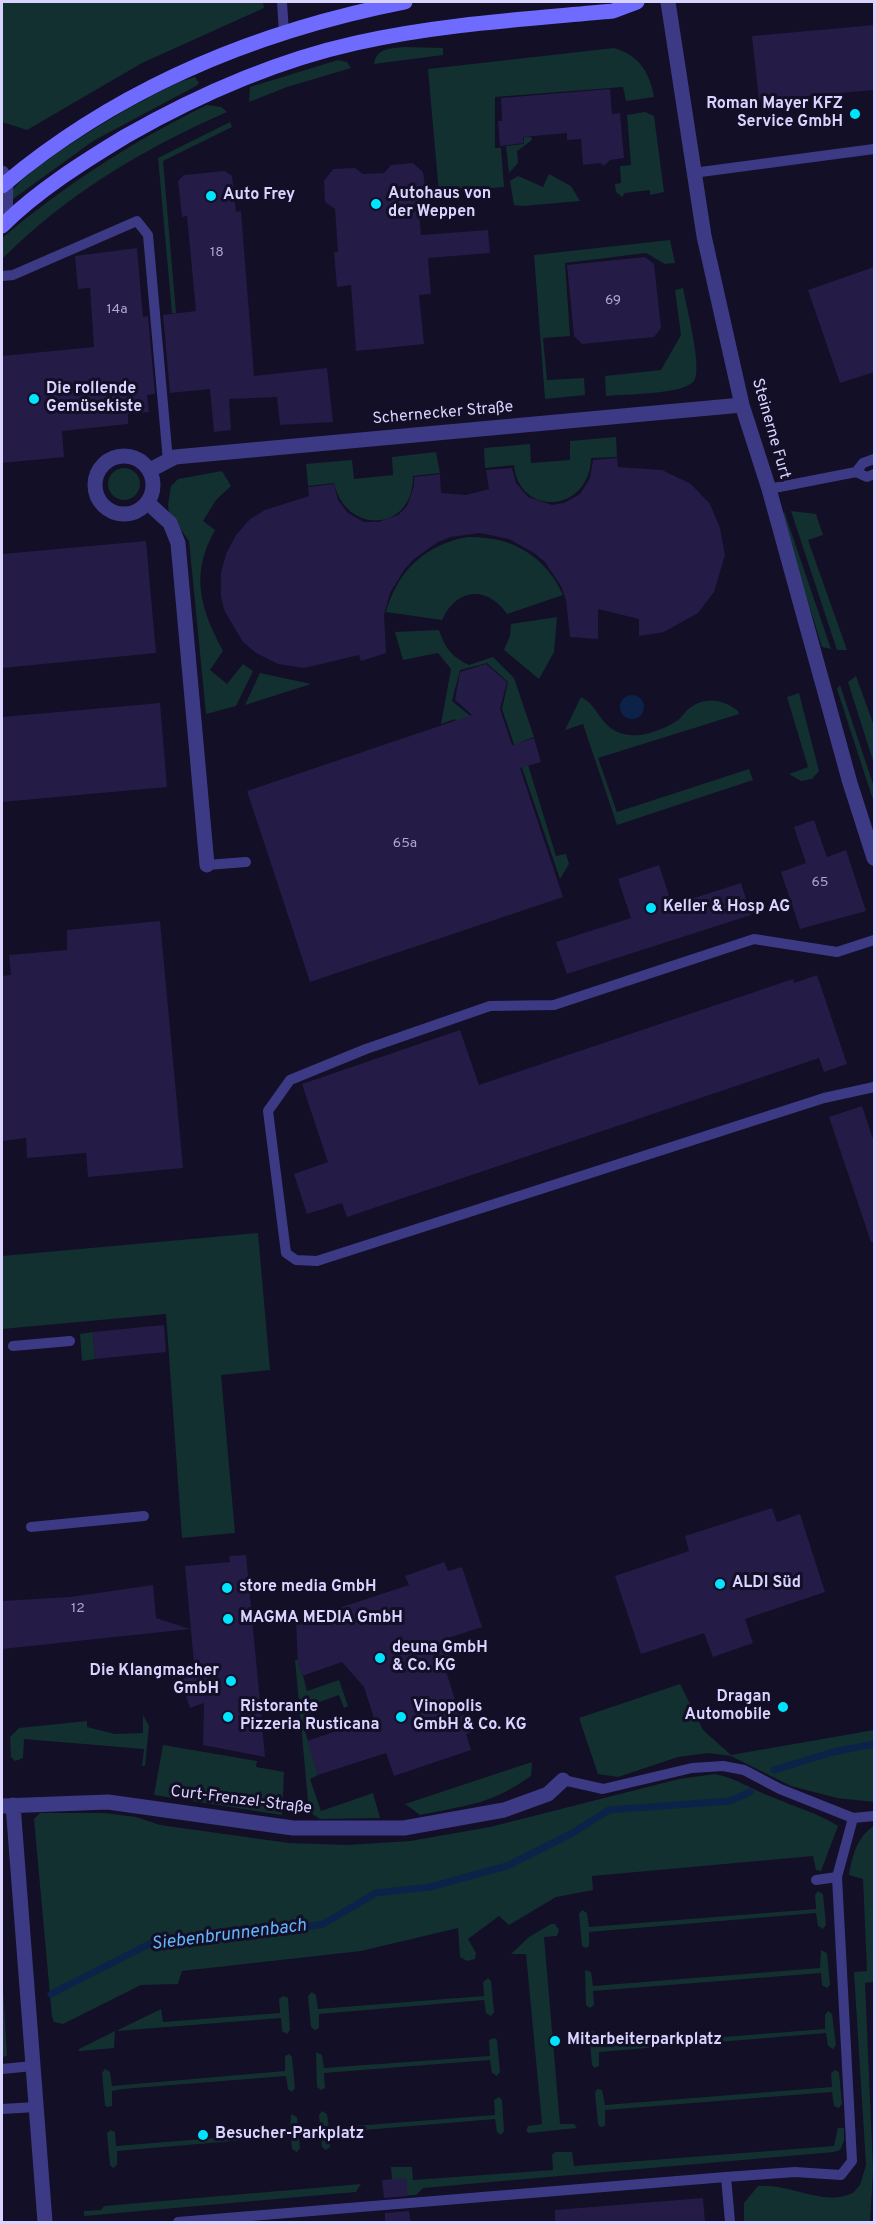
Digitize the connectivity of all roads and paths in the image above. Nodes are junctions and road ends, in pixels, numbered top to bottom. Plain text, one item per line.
1 (282, 2) edge
2 (405, 2) edge
3 (637, 2) edge
4 (668, 2) edge
5 (284, 33) junction
6 (874, 150) edge
7 (693, 173) junction
8 (3, 180) edge
9 (3, 225) edge
10 (2, 276) edge
11 (742, 405) junction
12 (874, 459) edge
13 (168, 461) junction
14 (150, 470) junction
15 (856, 472) junction
16 (874, 474) edge
17 (769, 489) junction
18 (148, 503) junction
19 (873, 848) edge
20 (246, 862) dead end
21 (207, 865) joint
22 (874, 940) edge
23 (874, 1088) edge
24 (70, 1341) dead end
25 (13, 1346) dead end
26 (144, 1516) dead end
27 (30, 1527) dead end
28 (563, 1780) joint
29 (7, 1805) edge
30 (874, 1816) edge
31 (853, 1818) junction
32 (837, 1877) junction
33 (816, 1880) dead end
34 (33, 2066) junction
35 (2, 2069) edge
36 (36, 2107) junction
37 (2, 2109) edge
38 (726, 2177) junction
39 (45, 2223) edge
40 (178, 2223) edge
41 (730, 2223) edge

1 - 5 lane
2 - 5 main road
3 - 9 main road
4 - 7 street, Steinerne Furt
5 - 8 main road
6 - 7 lane
7 - 11 street, Steinerne Furt
8 - 9 street
10 - 13 lane
11 - 13 street, Schernecker Straße
11 - 17 street, Steinerne Furt
12 - 15 lane
13 - 14 street, Schernecker Straße
14 - 18 street
14 - 18 street
15 - 16 lane
15 - 17 lane
17 - 19 street, Steinerne Furt
18 - 21 street
20 - 21 lane
22 - 23 lane
24 - 25 lane
26 - 27 lane
28 - 29 street, Curt-Frenzel-Straße
28 - 31 lane
29 - 34 street, Curt-Frenzel-Straße
30 - 31 lane
31 - 32 lane
32 - 33 lane
32 - 38 lane
34 - 35 lane
34 - 36 street, Curt-Frenzel-Straße
36 - 37 lane
36 - 39 street, Curt-Frenzel-Straße
38 - 40 lane
38 - 41 lane

